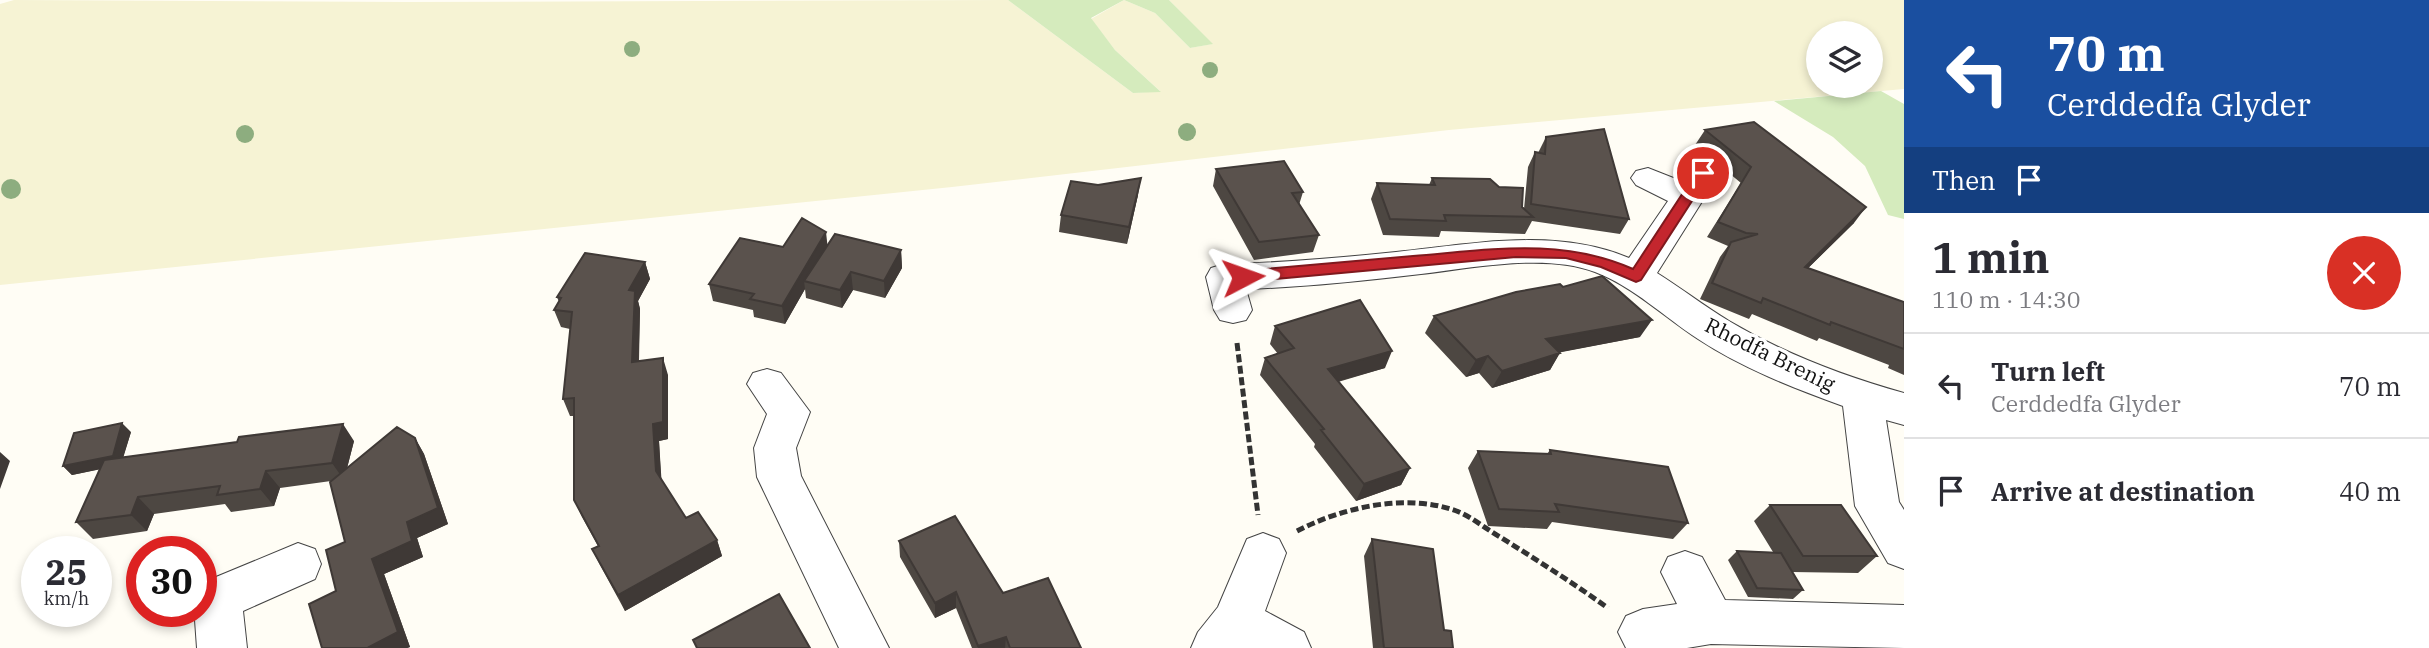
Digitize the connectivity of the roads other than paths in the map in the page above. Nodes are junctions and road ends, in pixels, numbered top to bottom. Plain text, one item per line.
1 (1647, 178) dead end
2 (1636, 276) junction
3 (1233, 310) road end
4 (767, 384) dead end
5 (1862, 397) junction
6 (1904, 409) edge
7 (1904, 549) edge
8 (1263, 553) road end
9 (298, 564) dead end
10 (1685, 572) dead end
11 (217, 597) edge
12 (1711, 622) junction
13 (217, 627) edge
14 (1904, 628) edge
15 (1643, 632) road end
16 (1226, 634) edge
17 (222, 648) edge
18 (864, 648) edge
19 (1286, 648) edge

1 - 2 street
2 - 3 street, Rhodfa Brenig
2 - 5 street, Rhodfa Brenig
4 - 18 street
5 - 6 street, Rhodfa Brenig
5 - 7 street
8 - 16 street
9 - 11 street
10 - 12 street
12 - 14 street
12 - 15 street
13 - 17 street
16 - 19 street

